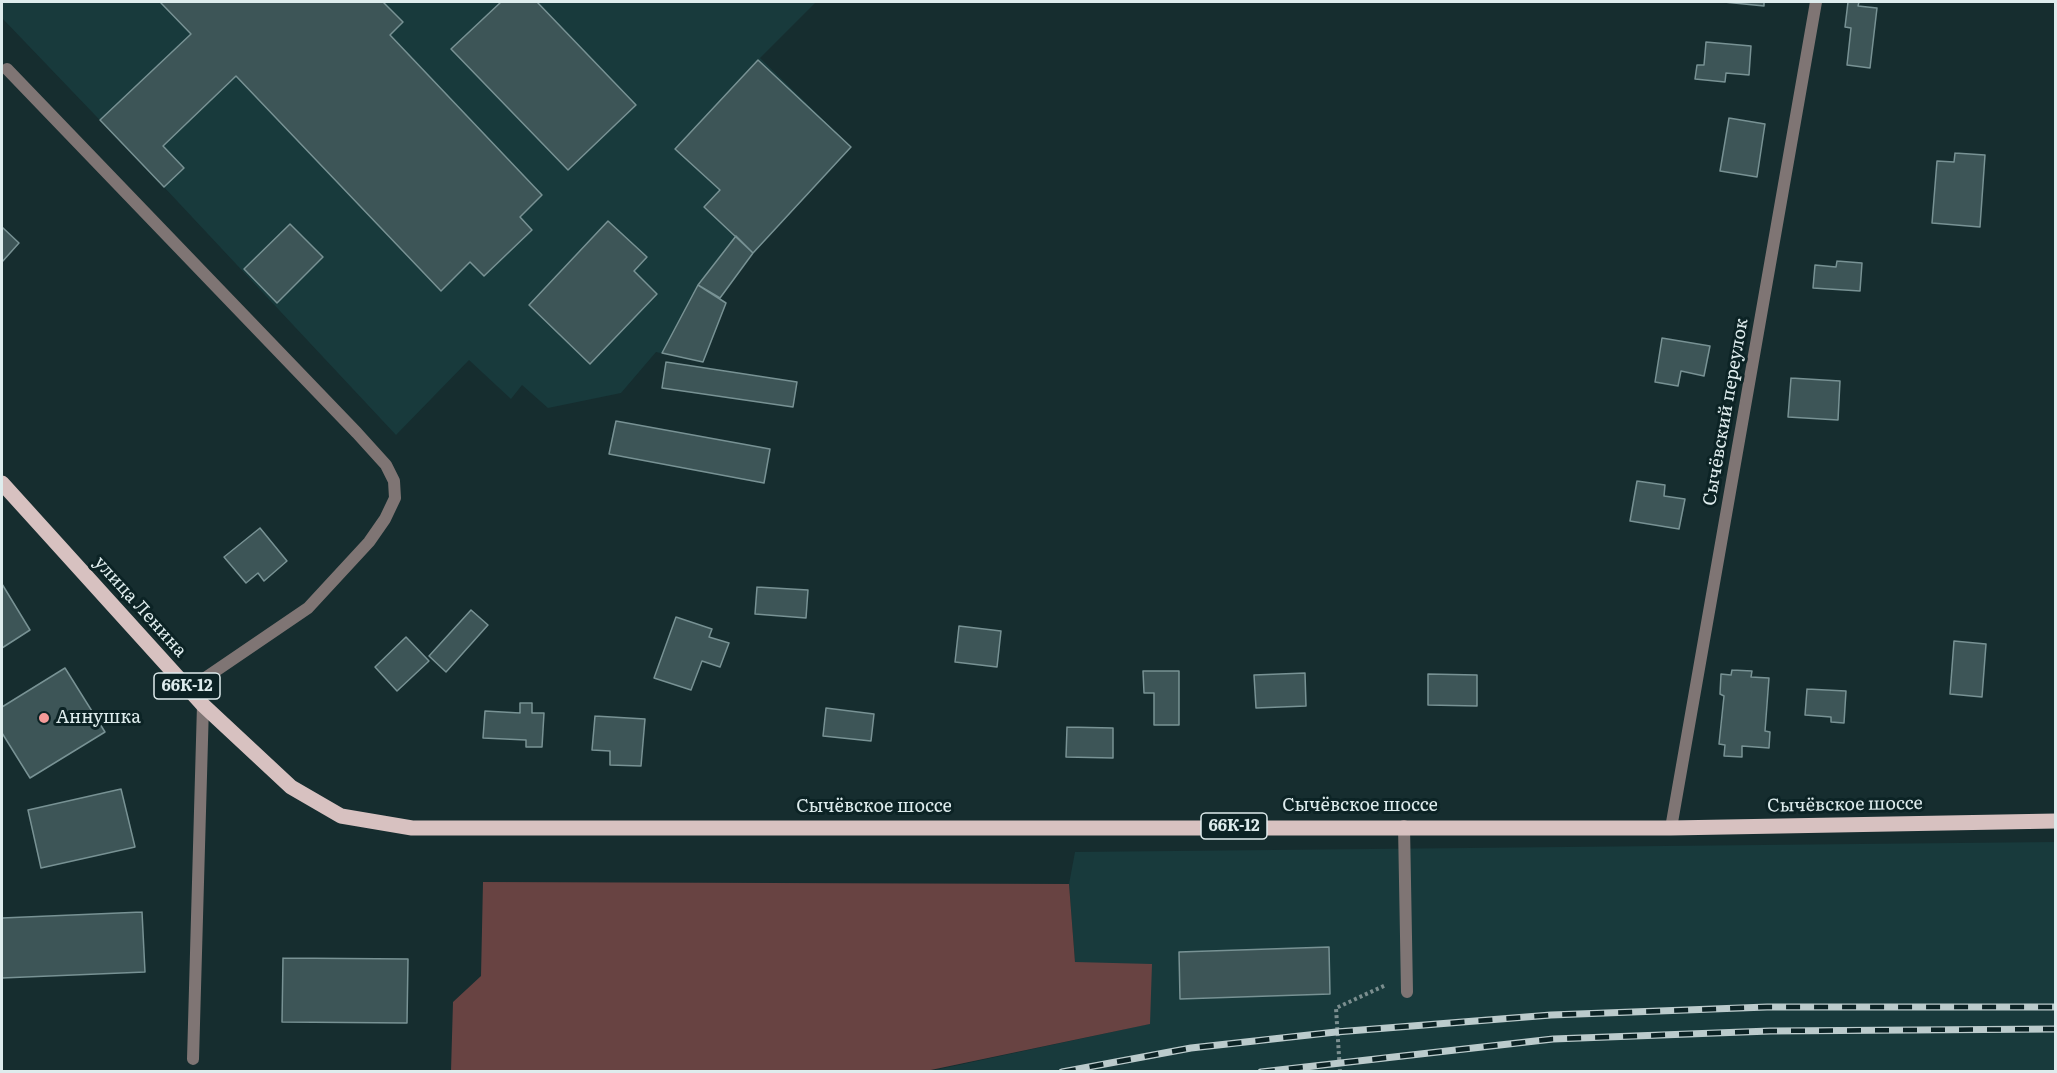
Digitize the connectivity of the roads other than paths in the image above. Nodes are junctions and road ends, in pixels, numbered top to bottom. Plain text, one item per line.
1 (1816, 2) edge
2 (7, 69) dead end
3 (2, 483) edge
4 (189, 689) junction
5 (203, 705) junction
6 (2055, 821) edge
7 (1404, 826) junction
8 (412, 828) joint
9 (1671, 828) junction
10 (1407, 992) dead end
11 (193, 1059) dead end

1 - 9 street, Сычёвский переулок
2 - 4 street
3 - 4 main road, улица Ленина / 66К-12
4 - 5 main road, улица Ленина / 66К-12
5 - 8 main road, улица Ленина / 66К-12
5 - 11 street
6 - 9 main road, Сычёвское шоссе / 66К-12
7 - 8 main road, Сычёвское шоссе / 66К-12
7 - 9 main road, Сычёвское шоссе / 66К-12
7 - 10 street

